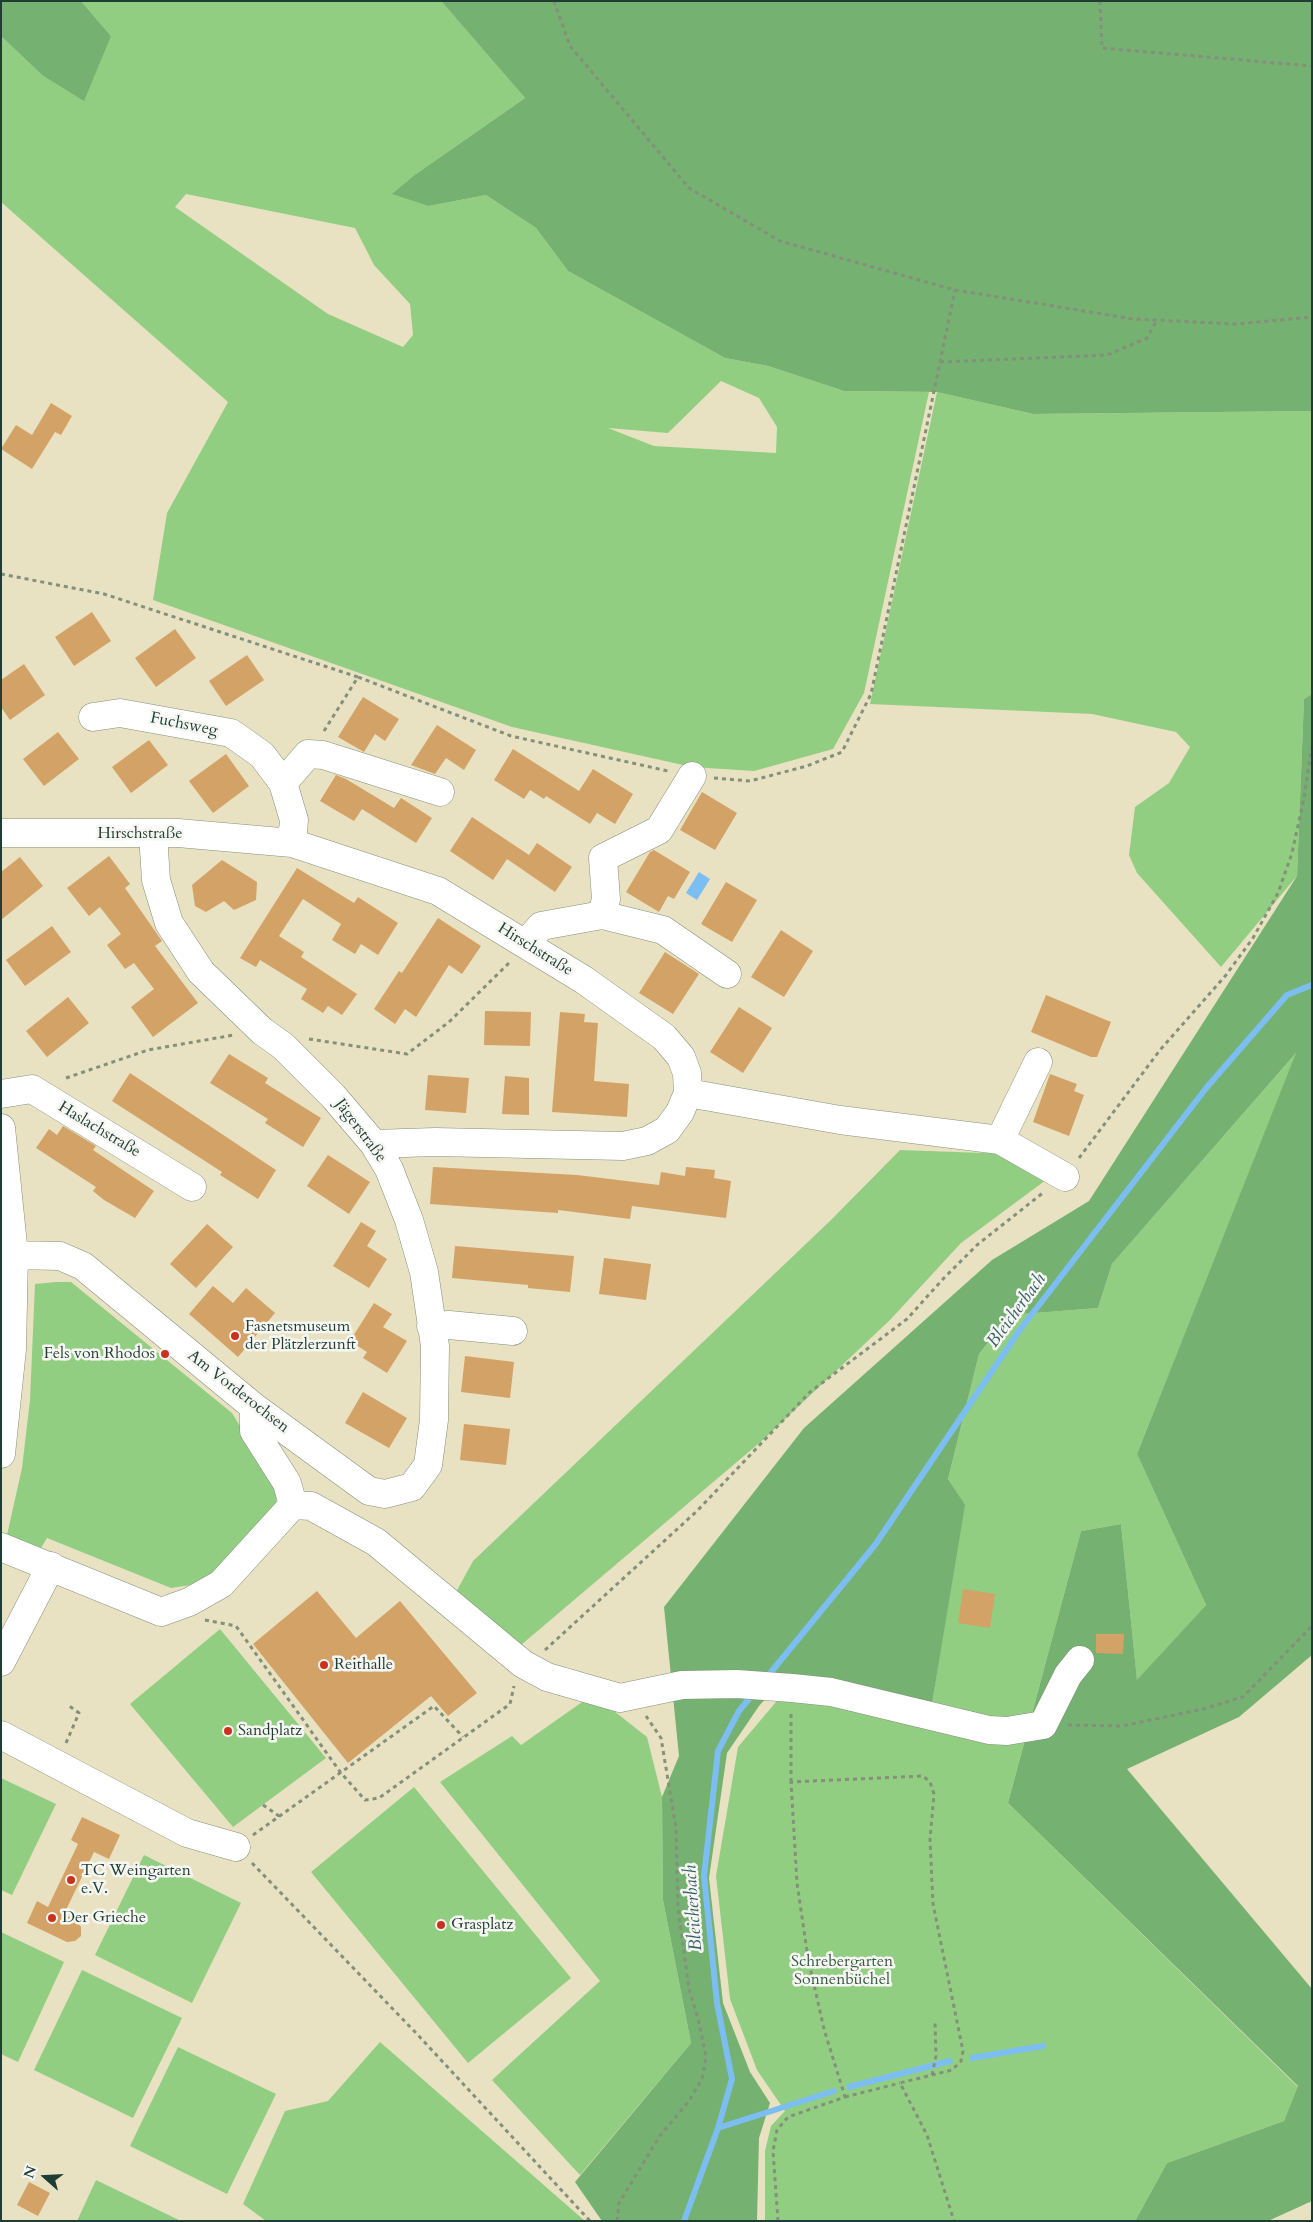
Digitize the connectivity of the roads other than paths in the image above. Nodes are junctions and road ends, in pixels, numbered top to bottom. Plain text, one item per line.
1 (93, 717) dead end
2 (692, 776) road end
3 (283, 783) junction
4 (440, 792) dead end
5 (1, 833) edge
6 (154, 834) junction
7 (292, 843) junction
8 (602, 915) junction
9 (526, 943) junction
10 (727, 974) dead end
11 (1038, 1062) dead end
12 (688, 1093) junction
13 (1, 1094) edge
14 (1, 1128) edge
15 (1000, 1140) junction
16 (374, 1144) junction
17 (1064, 1177) road end
18 (192, 1187) dead end
19 (14, 1255) junction
20 (431, 1326) junction
21 (513, 1331) dead end
22 (254, 1407) junction
23 (1, 1454) edge
24 (385, 1494) joint
25 (293, 1505) junction
26 (1, 1547) edge
27 (51, 1566) junction
28 (1080, 1660) dead end
29 (1, 1662) edge
30 (1, 1735) edge
31 (236, 1847) road end

1 - 3 street, Fuchsweg
2 - 8 street
3 - 4 street
3 - 7 street, Fuchsweg
5 - 6 street, Hirschstraße
6 - 7 street, Hirschstraße
6 - 16 street, Jägerstraße
7 - 9 street, Hirschstraße
8 - 9 street
8 - 10 street
9 - 12 street, Hirschstraße
11 - 15 street
12 - 15 street
12 - 16 street
13 - 18 street, Haslachstraße
14 - 19 street
15 - 17 street
16 - 20 street, Jägerstraße
19 - 22 street, Am Vorderochsen
19 - 23 street
20 - 21 street
20 - 24 street, Jägerstraße
22 - 24 street, Am Vorderochsen
22 - 25 street
25 - 27 street
25 - 28 street
26 - 27 street
27 - 29 street
30 - 31 street

